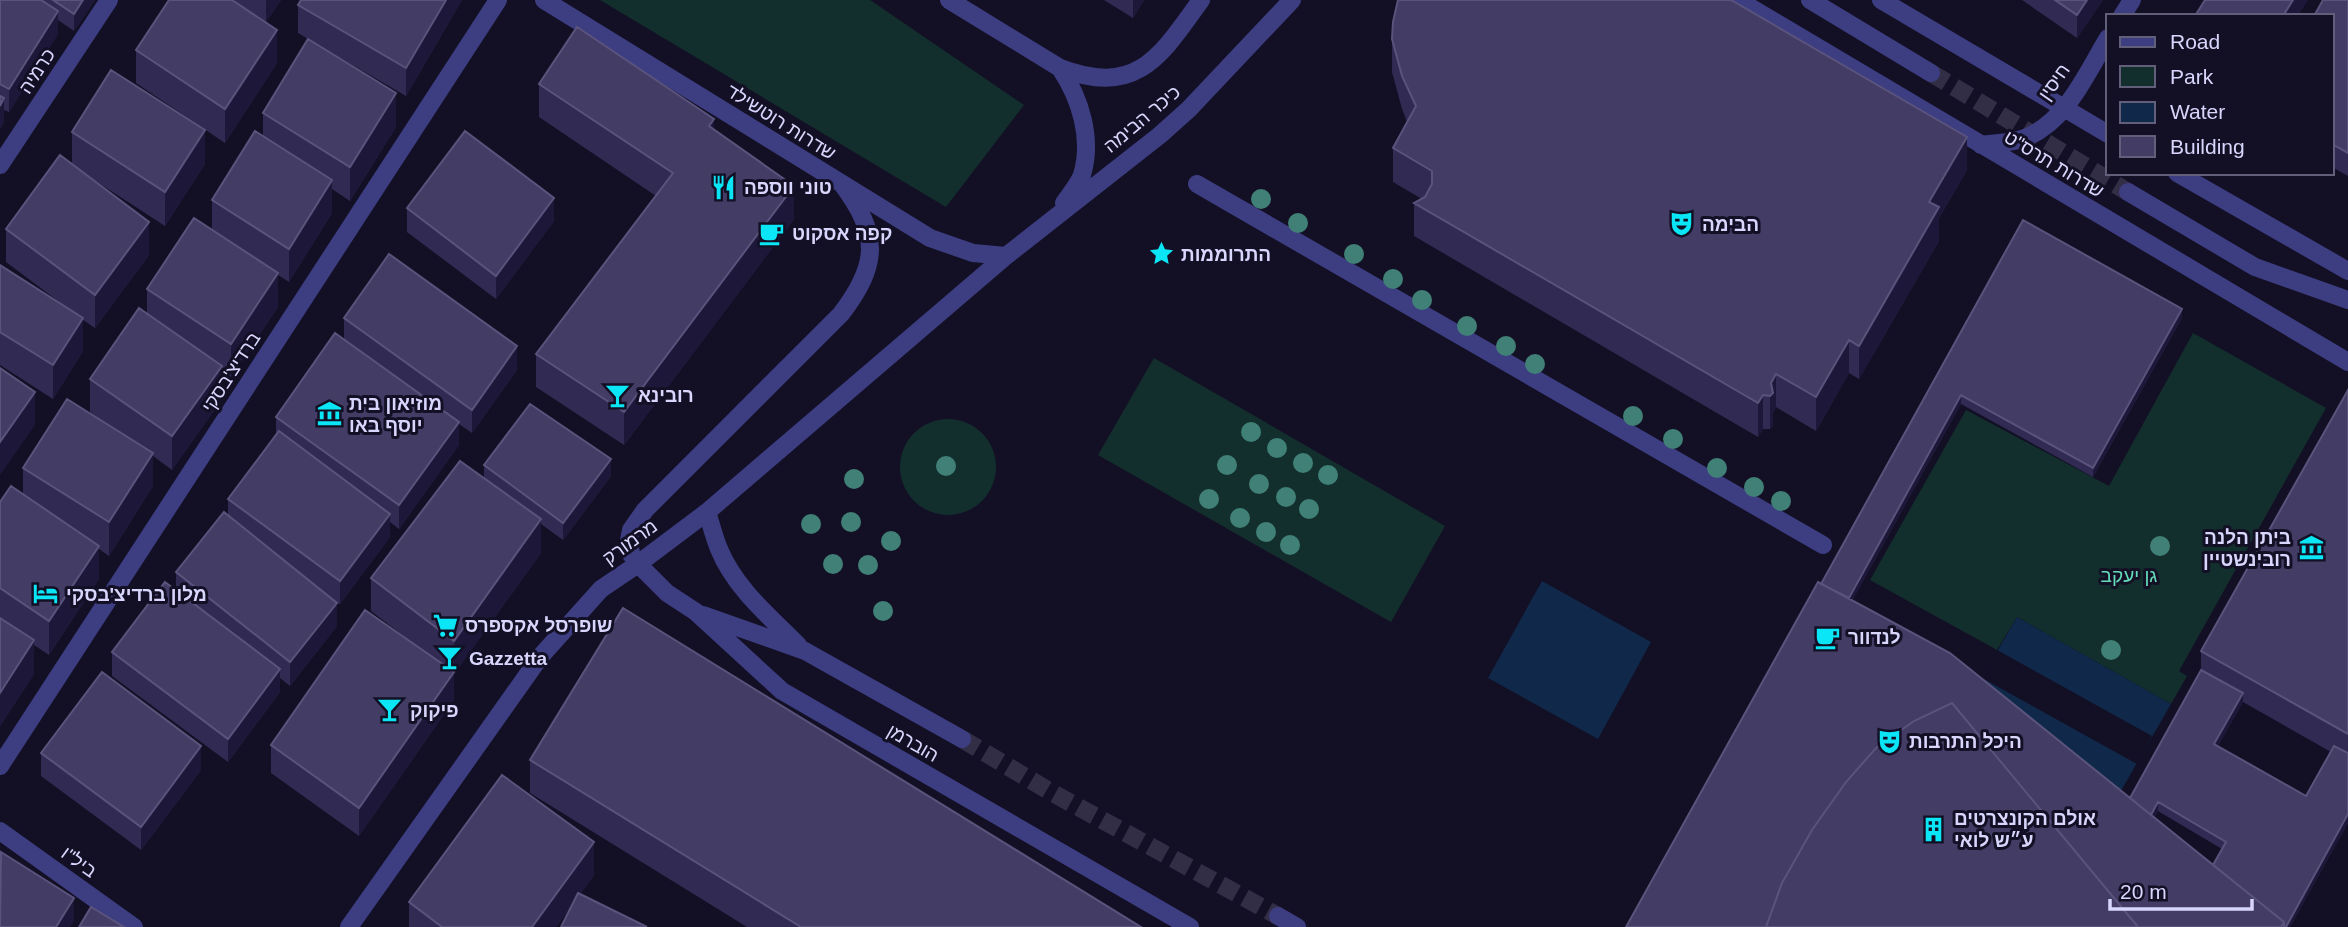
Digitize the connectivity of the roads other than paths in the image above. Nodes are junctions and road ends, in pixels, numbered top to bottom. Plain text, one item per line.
1 (109, 0) edge
2 (498, 0) edge
3 (544, 0) edge
4 (949, 0) edge
5 (1201, 0) edge
6 (1292, 0) edge
7 (1738, 0) edge
8 (1810, 0) edge
9 (1881, 0) edge
10 (2106, 41) edge
11 (1060, 68) junction
12 (1931, 74) tunnel mouth
13 (2065, 109) junction
14 (2106, 133) edge
15 (1981, 145) junction
16 (0, 165) edge
17 (2180, 175) edge
18 (842, 184) junction
19 (1197, 184) dead end
20 (2128, 192) tunnel mouth
21 (1056, 215) junction
22 (1006, 256) junction
23 (2348, 271) edge
24 (2348, 300) edge
25 (2348, 362) edge
26 (707, 512) junction
27 (1823, 545) dead end
28 (638, 564) junction
29 (696, 612) junction
30 (804, 651) junction
31 (962, 739) tunnel mouth
32 (0, 766) edge
33 (0, 831) edge
34 (1278, 916) tunnel mouth
35 (134, 927) edge
36 (349, 927) edge
37 (1190, 927) edge
38 (1297, 927) edge

1 - 16 street, כרמיה
2 - 32 street, ברדיצ'בסקי
3 - 18 street, שדרות רוטשילד
4 - 11 street
5 - 11 street, כיכר הבימה
6 - 21 street, כיכר הבימה
7 - 15 street, שדרות תרס"ט
8 - 12 street
9 - 13 street
10 - 13 street, חיסין
11 - 21 street
13 - 14 street
13 - 15 street, חיסין
15 - 25 street, שדרות תרס"ט
17 - 23 street
18 - 22 street, שדרות רוטשילד
18 - 28 street
19 - 27 street
20 - 24 street
21 - 22 street, כיכר הבימה
22 - 26 street, מרמורק
26 - 28 street, מרמורק
26 - 30 street
28 - 29 street, הוברמן
28 - 36 street, מרמורק
29 - 30 street
29 - 37 street, הוברמן
30 - 31 street
33 - 35 street, ביל"ו
34 - 38 street

